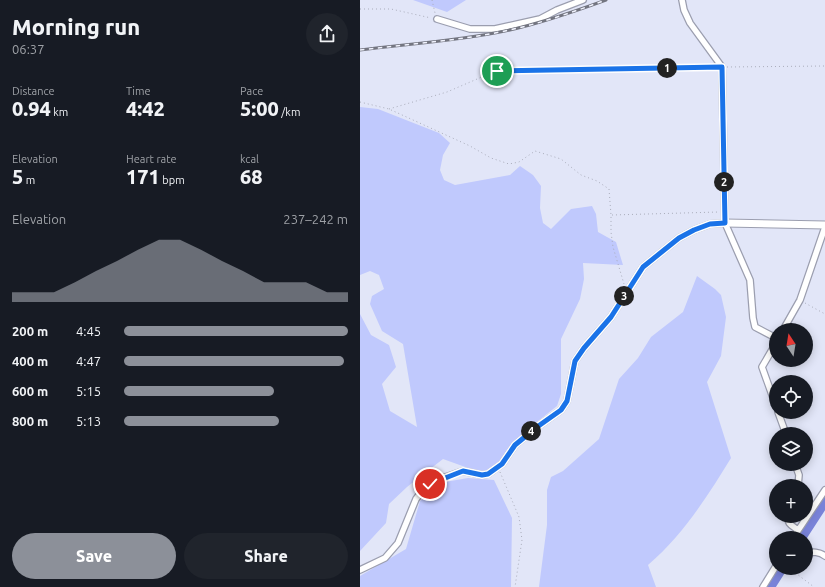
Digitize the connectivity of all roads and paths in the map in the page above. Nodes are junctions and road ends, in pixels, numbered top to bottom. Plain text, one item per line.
1 (432, 0) edge
2 (583, 0) edge
3 (682, 0) edge
4 (360, 9) edge
5 (437, 19) junction
6 (825, 66) edge
7 (722, 67) junction
8 (360, 102) edge
9 (389, 109) junction
10 (724, 212) junction
11 (611, 216) junction
12 (725, 223) junction
13 (825, 226) edge
14 (627, 291) junction
15 (800, 300) junction
16 (825, 314) edge
17 (788, 323) edge
18 (769, 334) edge
19 (769, 355) edge
20 (769, 386) edge
21 (498, 467) junction
22 (825, 490) edge
23 (789, 523) edge
24 (798, 530) joint
25 (813, 552) edge
26 (825, 556) edge
27 (360, 570) edge
28 (770, 575) edge
29 (798, 575) edge
30 (515, 587) edge
31 (763, 587) edge
32 (814, 587) edge

1 - 5 path
2 - 5 street
3 - 7 street
4 - 5 path
6 - 7 path
7 - 9 path
7 - 10 street
8 - 9 path
9 - 11 path
10 - 11 path
10 - 12 street
11 - 14 path
12 - 13 street
12 - 14 street
12 - 18 street
13 - 15 street
14 - 21 street
15 - 16 path
15 - 17 street
19 - 20 street
21 - 27 street
21 - 30 path
22 - 24 street
23 - 24 street
25 - 26 street
28 - 31 street
29 - 32 path

